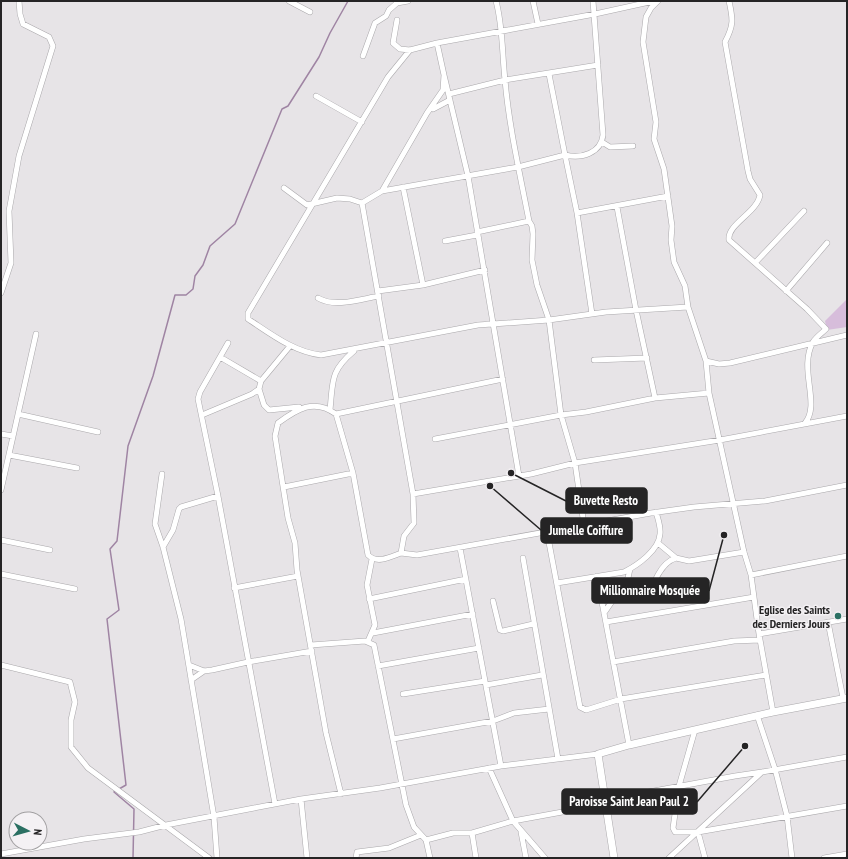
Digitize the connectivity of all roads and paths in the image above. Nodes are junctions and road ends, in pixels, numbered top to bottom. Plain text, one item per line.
1 (19, 1) edge
2 (289, 1) edge
3 (408, 1) edge
4 (496, 1) edge
5 (534, 1) edge
6 (593, 1) edge
7 (654, 1) edge
8 (658, 1) edge
9 (729, 1) edge
10 (633, 3) edge
11 (310, 12) dead end
12 (595, 14) junction
13 (397, 20) dead end
14 (538, 24) junction
15 (502, 32) junction
16 (437, 43) junction
17 (410, 50) junction
18 (363, 56) dead end
19 (598, 65) junction
20 (549, 74) junction
21 (444, 75) junction
22 (504, 80) junction
23 (316, 96) dead end
24 (449, 97) junction
25 (428, 113) junction
26 (362, 122) junction
27 (602, 142) junction
28 (633, 146) dead end
29 (566, 155) junction
30 (518, 167) junction
31 (468, 176) junction
32 (403, 187) junction
33 (284, 188) dead end
34 (382, 191) junction
35 (668, 196) junction
36 (362, 203) junction
37 (314, 204) junction
38 (617, 207) junction
39 (804, 211) dead end
40 (577, 213) junction
41 (528, 221) junction
42 (477, 233) junction
43 (445, 241) dead end
44 (827, 243) dead end
45 (755, 263) junction
46 (485, 270) junction
47 (423, 284) junction
48 (786, 291) junction
49 (1, 293) edge
50 (378, 293) junction
51 (318, 298) dead end
52 (688, 307) junction
53 (636, 310) junction
54 (592, 314) junction
55 (549, 320) junction
56 (492, 325) junction
57 (36, 334) dead end
58 (847, 335) edge
59 (813, 342) junction
60 (228, 343) dead end
61 (388, 343) junction
62 (290, 346) junction
63 (354, 350) junction
64 (220, 357) junction
65 (647, 358) junction
66 (594, 360) dead end
67 (706, 361) junction
68 (503, 379) junction
69 (261, 382) junction
70 (259, 389) junction
71 (709, 393) junction
72 (655, 398) junction
73 (398, 401) junction
74 (301, 407) junction
75 (330, 410) junction
76 (18, 414) junction
77 (336, 414) junction
78 (202, 415) junction
79 (561, 415) junction
80 (847, 416) edge
81 (805, 423) junction
82 (510, 426) junction
83 (98, 432) dead end
84 (1, 434) edge
85 (13, 436) junction
86 (435, 439) dead end
87 (720, 440) junction
88 (8, 455) junction
89 (575, 463) junction
90 (77, 468) dead end
91 (353, 473) junction
92 (162, 474) dead end
93 (519, 476) junction
94 (847, 485) edge
95 (284, 487) junction
96 (1, 490) edge
97 (413, 494) junction
98 (218, 496) junction
99 (734, 503) junction
100 (656, 512) junction
101 (584, 525) junction
102 (548, 532) junction
103 (1, 540) edge
104 (658, 543) junction
105 (163, 547) junction
106 (460, 548) junction
107 (50, 550) dead end
108 (744, 552) junction
109 (401, 553) junction
110 (847, 556) edge
111 (523, 558) dead end
112 (676, 558) junction
113 (372, 559) junction
114 (630, 569) junction
115 (1, 574) edge
116 (751, 575) junction
117 (298, 576) junction
118 (597, 576) junction
119 (466, 579) junction
120 (557, 583) junction
121 (234, 588) junction
122 (75, 589) dead end
123 (754, 597) junction
124 (369, 598) junction
125 (649, 598) dead end
126 (493, 601) dead end
127 (604, 613) junction
128 (473, 614) junction
129 (847, 619) edge
130 (606, 622) junction
131 (828, 622) junction
132 (533, 624) junction
133 (373, 633) junction
134 (758, 634) junction
135 (760, 640) junction
136 (368, 641) junction
137 (311, 648) junction
138 (479, 648) junction
139 (248, 662) junction
140 (613, 662) junction
141 (1, 665) edge
142 (189, 665) junction
143 (378, 666) junction
144 (204, 671) junction
145 (542, 675) junction
146 (766, 675) junction
147 (191, 680) junction
148 (485, 683) junction
149 (403, 694) dead end
150 (845, 698) edge
151 (621, 699) junction
152 (549, 709) junction
153 (773, 712) junction
154 (757, 715) junction
155 (493, 720) junction
156 (695, 730) junction
157 (393, 739) junction
158 (629, 745) junction
159 (598, 754) junction
160 (847, 757) edge
161 (558, 759) junction
162 (501, 766) junction
163 (489, 768) junction
164 (775, 769) junction
165 (762, 772) junction
166 (402, 783) junction
167 (679, 786) junction
168 (341, 794) junction
169 (301, 799) junction
170 (605, 802) junction
171 (275, 804) junction
172 (847, 806) edge
173 (787, 816) junction
174 (214, 817) junction
175 (512, 821) junction
176 (166, 825) junction
177 (521, 831) junction
178 (698, 832) junction
179 (472, 833) junction
180 (421, 835) junction
181 (426, 840) junction
182 (1, 854) edge
183 (846, 855) edge
184 (209, 858) edge
185 (217, 858) edge
186 (307, 858) edge
187 (356, 858) edge
188 (430, 858) edge
189 (476, 858) edge
190 (526, 858) edge
191 (545, 858) edge
192 (614, 858) edge
193 (669, 858) edge
194 (705, 858) edge
195 (792, 858) edge
196 (824, 858) edge

1 - 49 street
2 - 11 street
3 - 18 street
4 - 15 street
5 - 14 street
6 - 12 street
7 - 10 street
8 - 35 street
9 - 45 street
10 - 12 street
12 - 14 street
12 - 19 street
13 - 17 street
14 - 15 street
15 - 16 street
15 - 22 street
16 - 17 street
16 - 21 street
17 - 26 street
19 - 20 street
19 - 27 street
20 - 22 street
20 - 29 street
21 - 24 street
21 - 25 street
22 - 24 street
22 - 30 street
23 - 26 street
24 - 25 street
24 - 31 street
25 - 34 street
26 - 37 street
27 - 28 street
27 - 29 street
29 - 30 street
29 - 40 street
30 - 31 street
30 - 41 street
31 - 32 street
31 - 42 street
32 - 34 street
32 - 47 street
33 - 37 street
34 - 36 street
35 - 38 street
35 - 52 street
36 - 37 street
36 - 50 street
37 - 62 street
38 - 40 street
38 - 53 street
39 - 45 street
40 - 54 street
41 - 42 street
41 - 55 street
42 - 43 street
42 - 46 street
44 - 48 street
45 - 48 street
46 - 47 street
46 - 56 street
47 - 50 street
48 - 59 street
50 - 51 street
50 - 61 street
52 - 53 street
52 - 67 street
53 - 54 street
53 - 65 street
54 - 55 street
55 - 56 street
55 - 79 street
56 - 61 street
56 - 68 street
57 - 76 street
58 - 59 street
59 - 67 street
59 - 81 street
60 - 64 street
61 - 63 street
61 - 73 street
62 - 63 street
62 - 69 street
63 - 75 street
64 - 69 street
64 - 78 street
65 - 66 street
65 - 72 street
67 - 71 street
68 - 73 street
68 - 82 street
69 - 70 street
70 - 74 street
70 - 78 street
71 - 72 street
71 - 87 street
72 - 79 street
73 - 77 street
73 - 97 street
74 - 75 street
74 - 95 street
75 - 77 street
76 - 83 street
76 - 85 street
77 - 91 street
78 - 98 street
79 - 82 street
79 - 89 street
80 - 81 street
81 - 87 street
82 - 86 street
82 - 93 street
84 - 85 street
85 - 88 street
87 - 89 street
87 - 99 street
88 - 90 street
88 - 96 street
89 - 93 street
89 - 101 street
91 - 95 street
91 - 113 street
92 - 105 street
93 - 97 street
94 - 99 street
95 - 117 street
97 - 109 street
98 - 105 street
98 - 121 street
99 - 100 street
99 - 108 street
100 - 101 street
100 - 104 street
101 - 102 street
102 - 106 street
102 - 120 street
103 - 107 street
104 - 112 street
104 - 114 street
105 - 142 street
106 - 109 street
106 - 119 street
108 - 112 street
108 - 116 street
109 - 113 street
110 - 116 street
111 - 132 street
112 - 125 street
113 - 124 street
114 - 118 street
114 - 127 street
115 - 122 street
116 - 123 street
117 - 121 street
117 - 137 street
118 - 120 street
118 - 127 street
119 - 124 street
119 - 128 street
120 - 151 street
121 - 139 street
123 - 130 street
123 - 134 street
124 - 133 street
126 - 132 street
127 - 130 street
128 - 133 street
128 - 138 street
129 - 131 street
130 - 140 street
131 - 134 street
131 - 150 street
132 - 145 street
133 - 136 street
134 - 135 street
135 - 140 street
135 - 146 street
136 - 137 street
136 - 143 street
137 - 139 street
137 - 168 street
138 - 143 street
138 - 148 street
139 - 144 street
139 - 171 street
140 - 151 street
141 - 176 street
142 - 144 street
142 - 147 street
143 - 157 street
144 - 147 street
145 - 148 street
145 - 152 street
146 - 151 street
146 - 153 street
147 - 174 street
148 - 149 street
148 - 155 street
150 - 153 street
151 - 158 street
152 - 155 street
152 - 161 street
153 - 154 street
154 - 156 street
154 - 164 street
155 - 157 street
155 - 162 street
156 - 158 street
156 - 167 street
157 - 166 street
158 - 159 street
159 - 161 street
159 - 170 street
160 - 164 street
161 - 162 street
162 - 163 street
163 - 166 street
163 - 175 street
164 - 165 street
164 - 173 street
165 - 167 street
165 - 178 street
166 - 168 street
166 - 180 street
167 - 170 street
167 - 178 street
168 - 169 street
169 - 171 street
169 - 186 street
170 - 175 street
170 - 192 street
171 - 174 street
172 - 173 street
173 - 178 street
173 - 195 street
174 - 176 street
174 - 185 street
175 - 177 street
175 - 179 street
176 - 182 street
176 - 184 street
177 - 190 street
177 - 191 street
178 - 193 street
178 - 194 street
179 - 181 street
179 - 189 street
180 - 181 street
180 - 187 street
181 - 188 street
183 - 196 street

